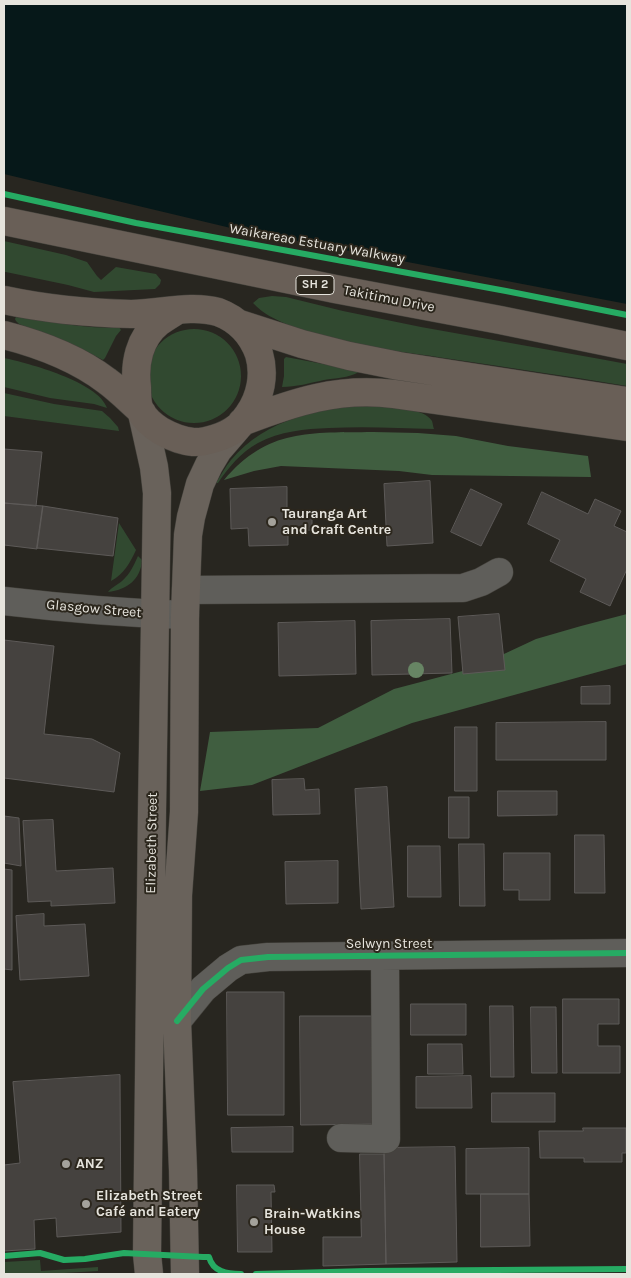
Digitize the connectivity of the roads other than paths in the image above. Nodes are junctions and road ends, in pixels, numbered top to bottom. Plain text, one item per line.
1 (4, 221) edge
2 (4, 300) edge
3 (178, 310) junction
4 (240, 324) junction
5 (4, 335) edge
6 (627, 346) edge
7 (627, 401) edge
8 (141, 411) junction
9 (240, 425) junction
10 (627, 427) edge
11 (499, 572) dead end
12 (4, 601) edge
13 (186, 602) junction
14 (154, 614) junction
15 (627, 953) edge
16 (385, 956) junction
17 (177, 1021) junction
18 (341, 1138) dead end
19 (149, 1274) edge
20 (185, 1274) edge

1 - 6 highway, Takitimu Drive / SH 2
2 - 3 highway
3 - 4 highway
3 - 8 highway
4 - 7 highway
4 - 9 highway
5 - 8 highway
8 - 9 highway
8 - 14 main road, Elizabeth Street
9 - 10 highway
9 - 13 main road, Elizabeth Street
11 - 13 street
12 - 14 street, Glasgow Street
13 - 14 street, Glasgow Street
13 - 17 main road, Elizabeth Street
14 - 19 main road, Elizabeth Street
15 - 16 street, Selwyn Street
16 - 17 street, Selwyn Street
16 - 18 street
17 - 20 main road, Elizabeth Street

